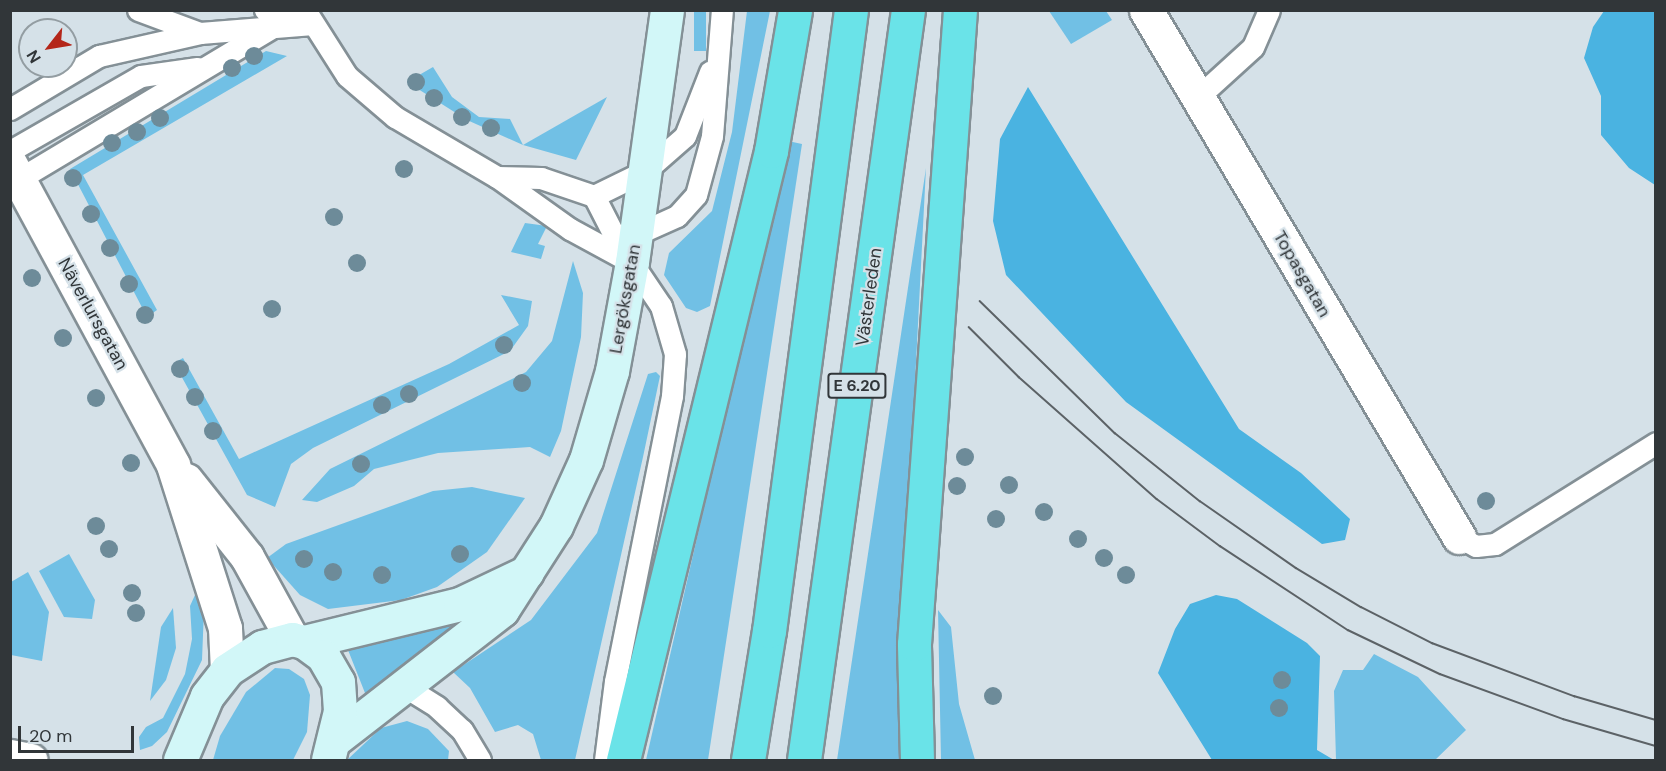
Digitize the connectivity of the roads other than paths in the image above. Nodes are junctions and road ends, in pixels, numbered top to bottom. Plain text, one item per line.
1 (138, 10) edge
2 (667, 10) edge
3 (722, 10) edge
4 (795, 10) edge
5 (851, 10) edge
6 (908, 10) edge
7 (960, 10) edge
8 (1146, 10) edge
9 (1269, 10) edge
10 (309, 17) edge
11 (268, 20) edge
12 (200, 33) junction
13 (718, 52) junction
14 (207, 66) junction
15 (1198, 97) junction
16 (10, 109) edge
17 (13, 164) edge
18 (645, 171) junction
19 (497, 177) junction
20 (594, 196) junction
21 (628, 246) junction
22 (1656, 443) edge
23 (173, 465) junction
24 (1459, 537) joint
25 (529, 572) junction
26 (298, 640) junction
27 (227, 670) junction
28 (405, 686) junction
29 (333, 749) edge
30 (10, 756) edge
31 (31, 760) edge
32 (180, 760) edge
33 (480, 760) edge
34 (605, 760) edge
35 (624, 760) edge
36 (748, 760) edge
37 (804, 760) edge
38 (917, 760) edge

1 - 12 lane
2 - 18 street, Lergöksgatan
3 - 13 lane
4 - 35 highway
5 - 36 highway, E 6.20
6 - 37 highway, Västerleden / E 6.20
7 - 38 highway
8 - 15 street, Topasgatan
9 - 15 lane
10 - 11 lane
10 - 19 lane
11 - 12 lane
11 - 14 lane
12 - 16 lane
13 - 18 lane
13 - 21 lane
14 - 17 lane
14 - 17 lane
15 - 24 street, Topasgatan
17 - 23 street, Näverlursgatan
18 - 20 lane
18 - 21 street, Lergöksgatan
19 - 20 lane
19 - 21 lane
20 - 21 lane
21 - 25 street, Lergöksgatan
21 - 34 lane
22 - 24 lane
23 - 26 street, Näverlursgatan
23 - 27 street, Näverlursgatan
25 - 26 street
25 - 28 street, Lergöksgatan
26 - 27 street
26 - 29 street
27 - 32 street
28 - 29 street, Lergöksgatan
28 - 33 lane
30 - 31 street

